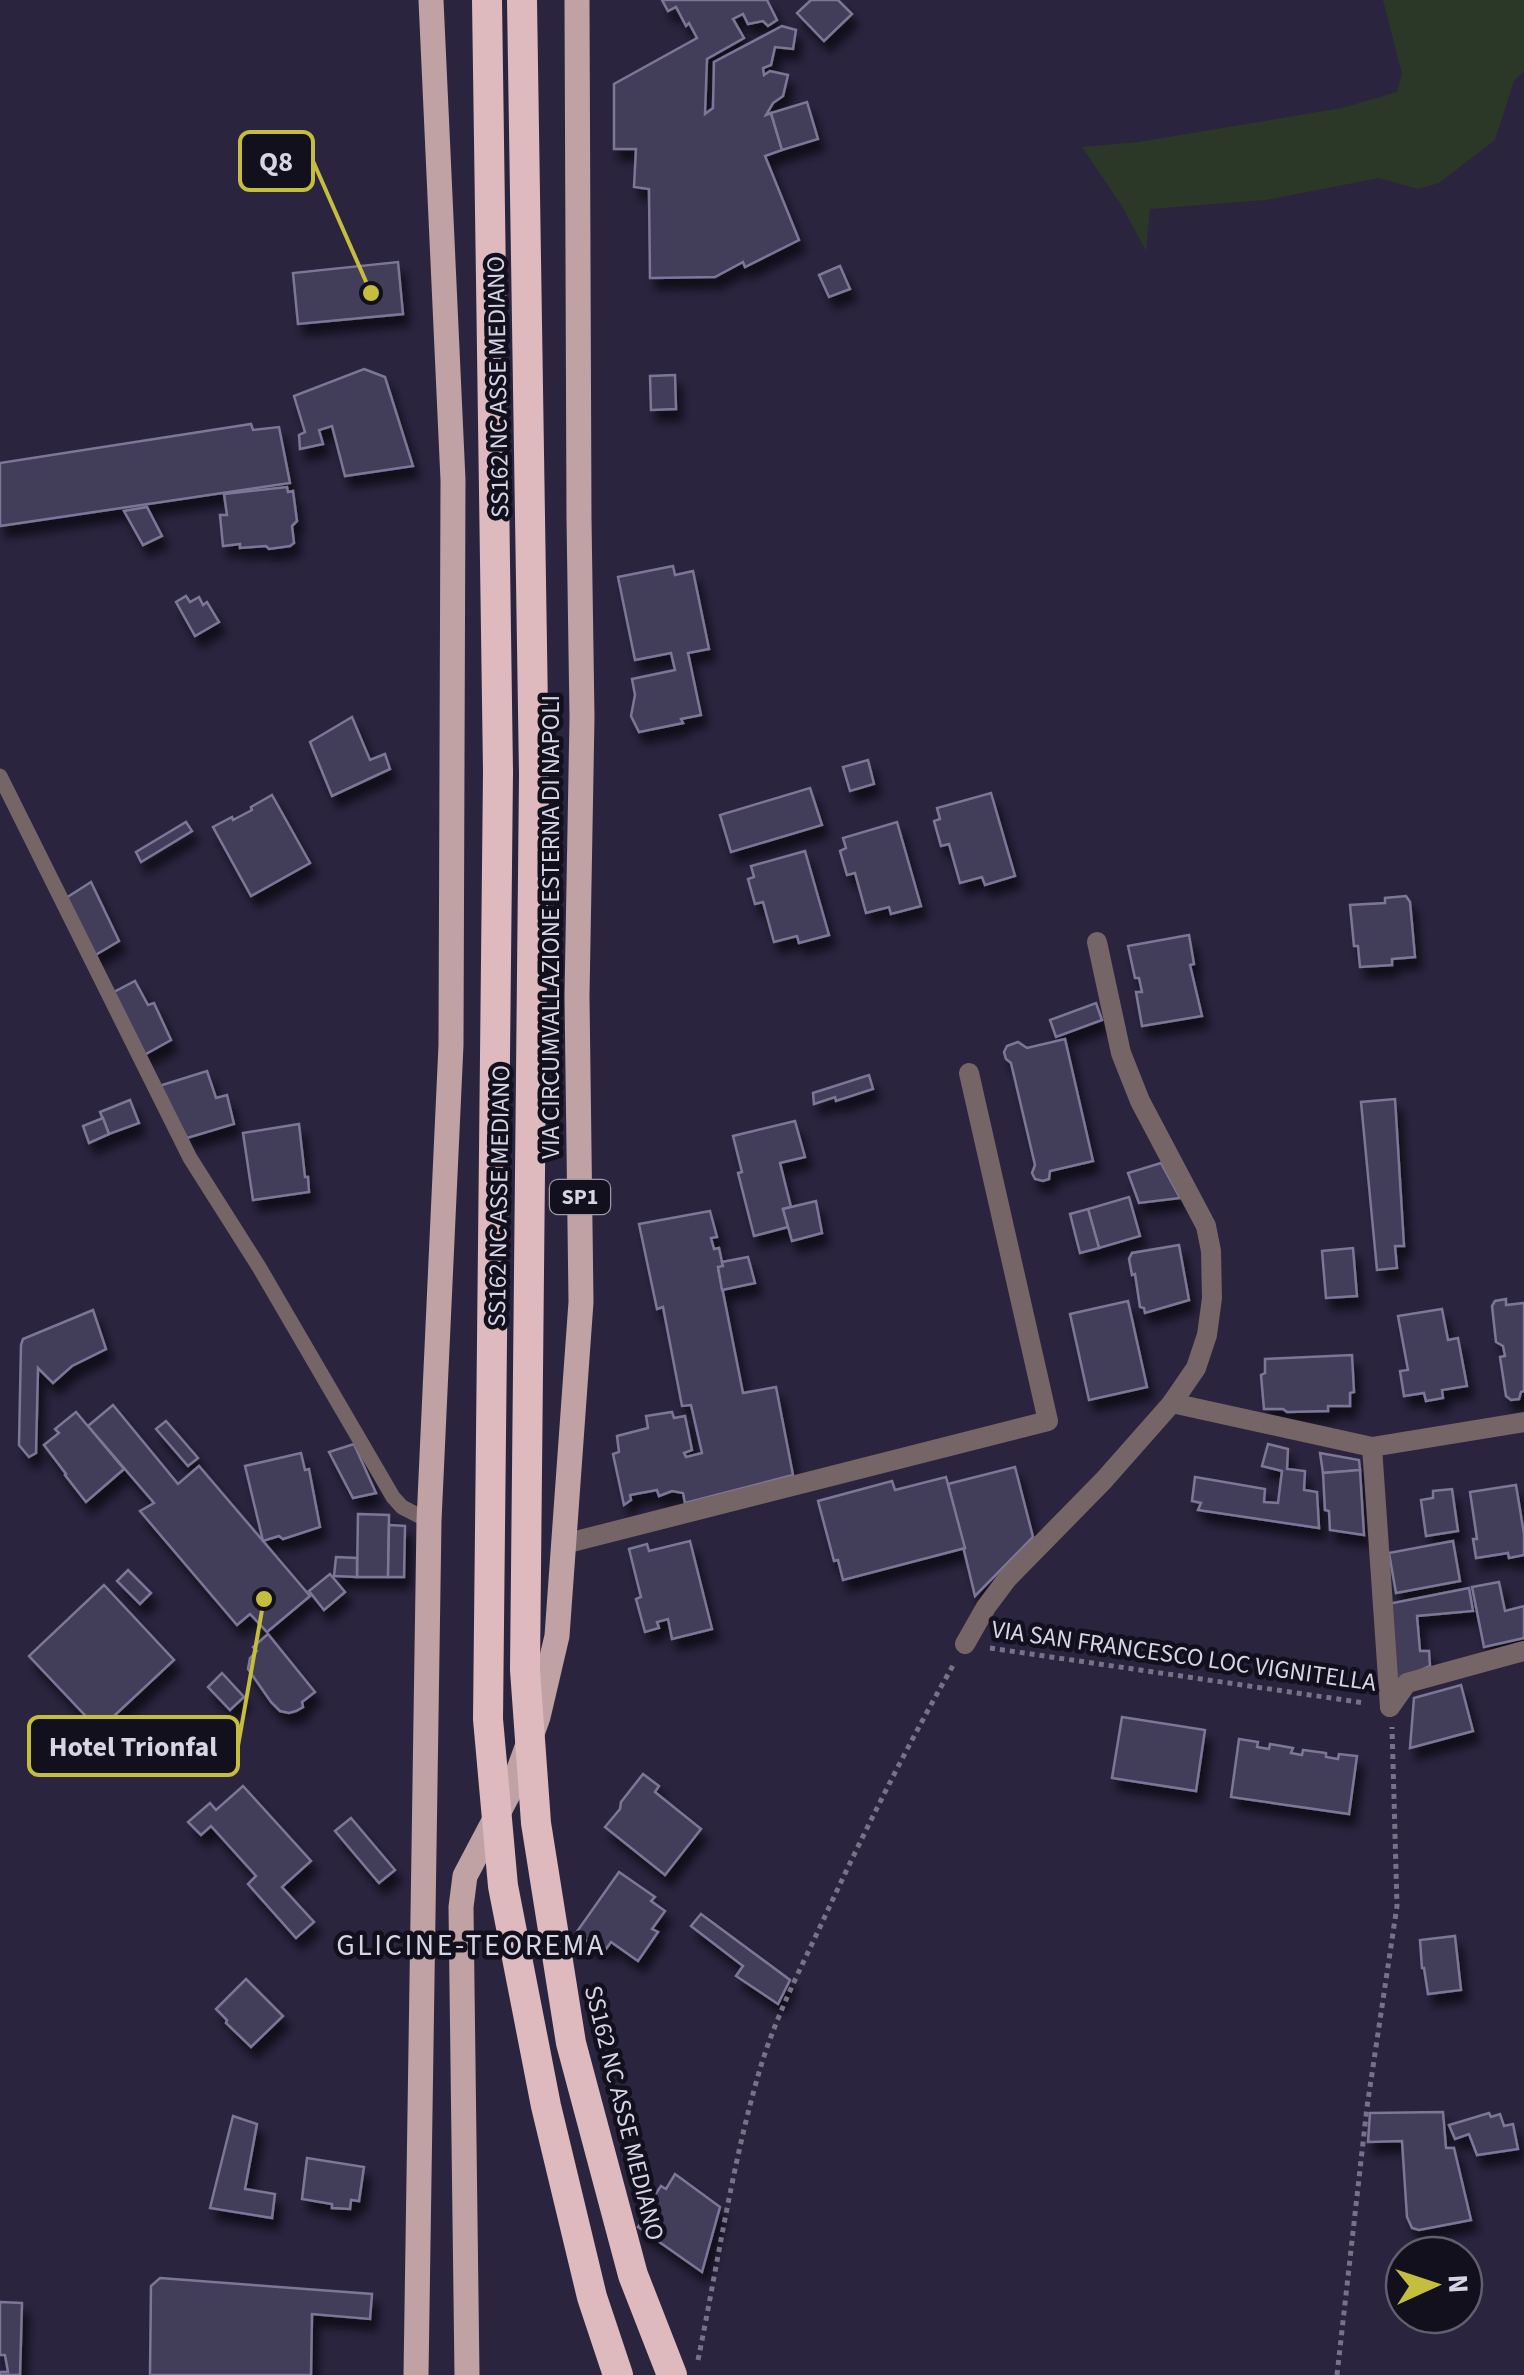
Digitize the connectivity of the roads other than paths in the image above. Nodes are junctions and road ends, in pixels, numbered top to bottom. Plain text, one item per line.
1 (430, 0) edge
2 (483, 0) edge
3 (522, 0) edge
4 (577, 0) edge
5 (0, 776) edge
6 (1097, 942) dead end
7 (970, 1073) dead end
8 (1172, 1403) junction
9 (1524, 1422) edge
10 (1372, 1447) junction
11 (429, 1521) junction
12 (564, 1544) junction
13 (965, 1644) road end
14 (1524, 1651) edge
15 (416, 2375) edge
16 (467, 2375) edge
17 (618, 2375) edge
18 (672, 2375) edge

1 - 11 main road
2 - 17 highway, SS162 NC ASSE MEDIANO, bridge
3 - 18 highway, SS162 NC ASSE MEDIANO, bridge
4 - 12 main road, VIA CIRCUMVALLAZIONE ESTERNA DI NAPOLI / SP1
5 - 11 lane
6 - 8 street
7 - 12 street
8 - 10 street
8 - 13 street
9 - 10 street
10 - 14 street
11 - 15 main road
12 - 16 main road, VIA CIRCUMVALLAZIONE ESTERNA DI NAPOLI / SP1

